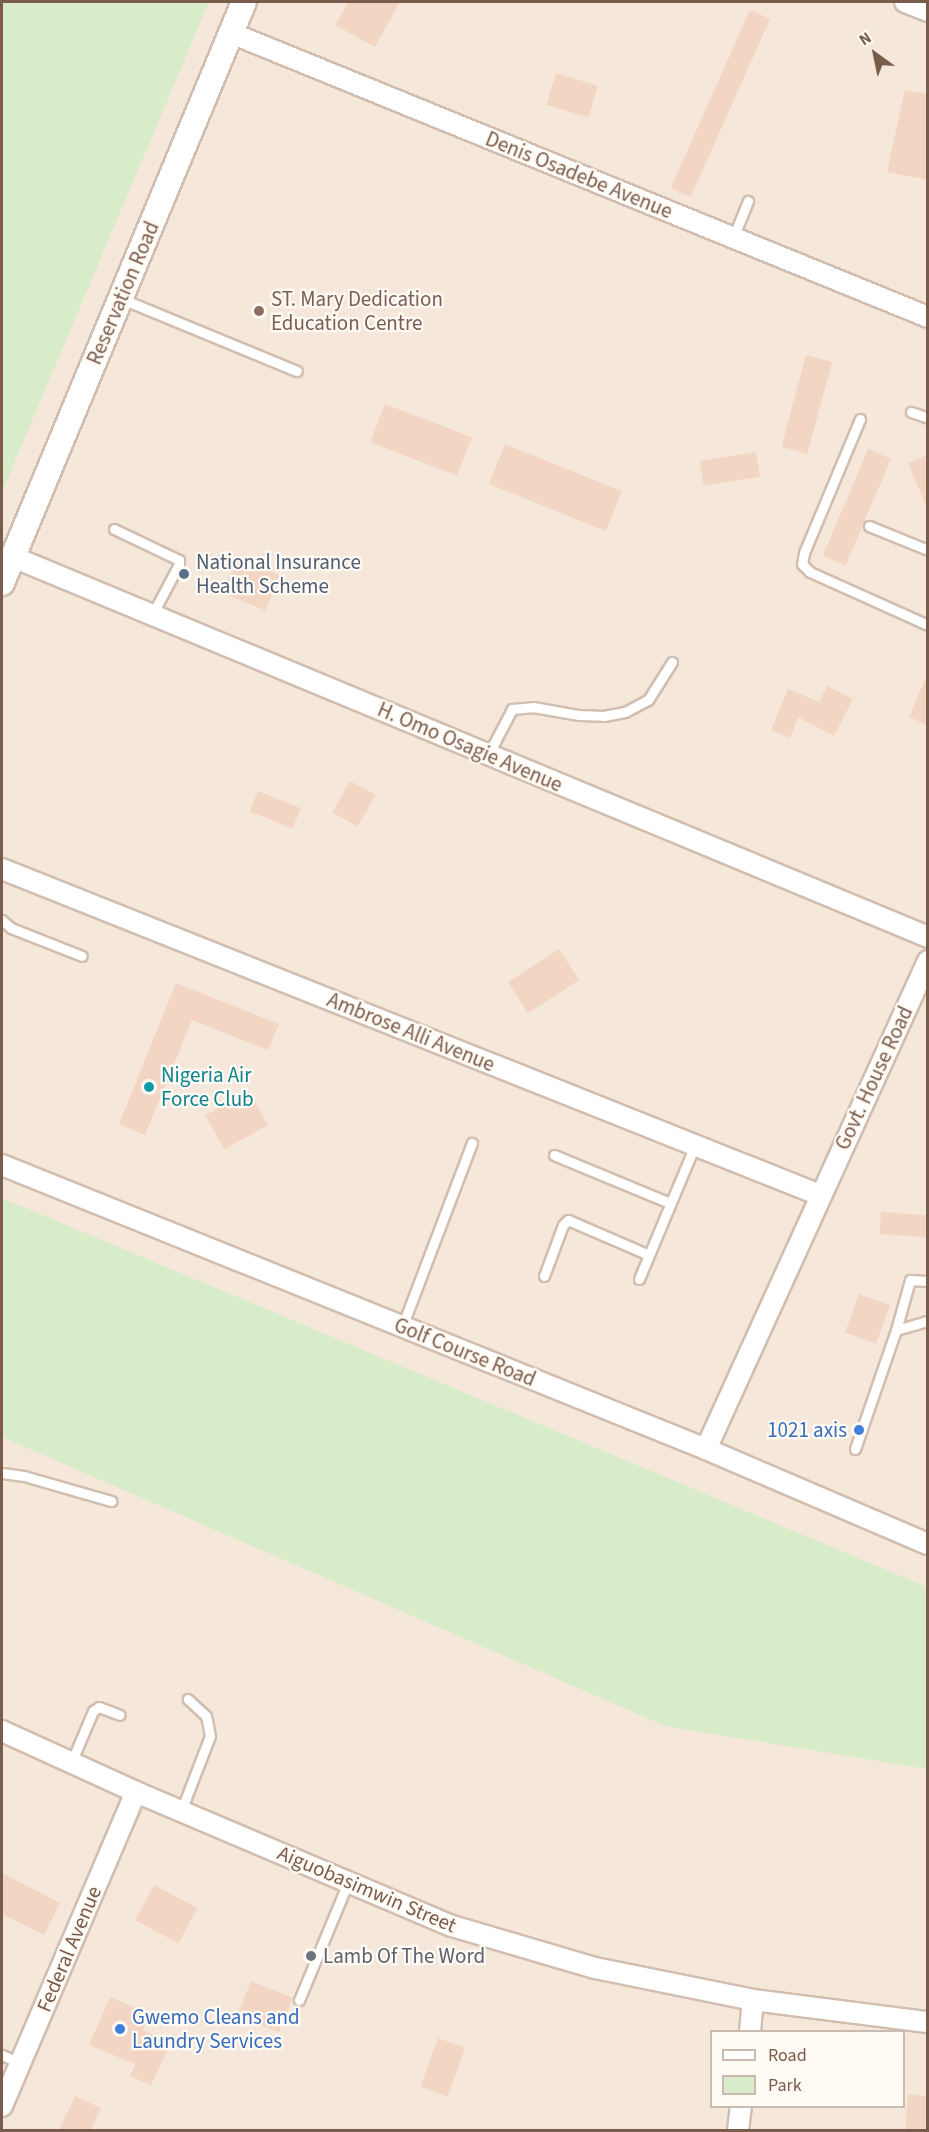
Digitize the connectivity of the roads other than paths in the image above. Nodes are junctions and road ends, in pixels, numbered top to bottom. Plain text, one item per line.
1 (244, 2) edge
2 (905, 2) edge
3 (927, 11) edge
4 (231, 33) junction
5 (748, 201) dead end
6 (733, 238) junction
7 (121, 298) junction
8 (927, 317) edge
9 (297, 371) dead end
10 (911, 412) dead end
11 (927, 418) edge
12 (860, 419) dead end
13 (869, 526) dead end
14 (114, 529) dead end
15 (927, 550) edge
16 (13, 557) junction
17 (2, 583) edge
18 (152, 615) junction
19 (927, 625) edge
20 (672, 662) dead end
21 (488, 754) junction
22 (2, 869) edge
23 (2, 920) edge
24 (927, 937) edge
25 (82, 956) dead end
26 (927, 961) edge
27 (472, 1143) dead end
28 (695, 1145) junction
29 (554, 1155) dead end
30 (2, 1165) edge
31 (820, 1195) junction
32 (670, 1203) junction
33 (649, 1255) junction
34 (544, 1276) dead end
35 (639, 1279) dead end
36 (927, 1281) edge
37 (927, 1320) edge
38 (402, 1327) junction
39 (896, 1330) junction
40 (706, 1449) junction
41 (855, 1449) dead end
42 (2, 1473) edge
43 (111, 1501) dead end
44 (927, 1544) edge
45 (188, 1699) dead end
46 (120, 1715) dead end
47 (2, 1731) edge
48 (71, 1762) junction
49 (136, 1792) junction
50 (181, 1811) junction
51 (348, 1882) junction
52 (299, 2000) dead end
53 (753, 2000) junction
54 (927, 2022) edge
55 (750, 2030) edge
56 (2, 2055) edge
57 (20, 2063) junction
58 (2, 2106) edge
59 (741, 2108) edge
60 (738, 2130) edge

1 - 4 street, Reservation Road
2 - 3 street
4 - 6 street, Denis Osadebe Avenue
4 - 7 street, Reservation Road
5 - 6 lane
6 - 8 street, Denis Osadebe Avenue
7 - 9 lane
7 - 16 street, Reservation Road
10 - 11 lane
12 - 19 lane
13 - 15 lane
14 - 18 lane
16 - 17 street, Reservation Road
16 - 18 street, H. Omo Osagie Avenue
18 - 21 street, H. Omo Osagie Avenue
20 - 21 lane
21 - 24 street, H. Omo Osagie Avenue
22 - 28 street, Ambrose Alli Avenue
23 - 25 lane
26 - 31 street, Govt. House Road
27 - 38 lane
28 - 31 street, Ambrose Alli Avenue
28 - 32 lane
29 - 32 lane
30 - 38 street, Golf Course Road
31 - 40 street, Govt. House Road
32 - 33 lane
33 - 34 lane
33 - 35 lane
36 - 39 lane
37 - 39 lane
38 - 40 street, Golf Course Road
39 - 41 lane
40 - 44 street, Golf Course Road
42 - 43 lane
45 - 50 lane
46 - 48 lane
47 - 48 street, Aiguobasimwin Street
48 - 49 street, Aiguobasimwin Street
49 - 50 street, Aiguobasimwin Street
49 - 57 street, Federal Avenue
50 - 51 street, Aiguobasimwin Street
51 - 52 lane
51 - 53 street, Aiguobasimwin Street
53 - 54 street, Aiguobasimwin Street
53 - 55 street
56 - 57 lane
57 - 58 street, Federal Avenue
59 - 60 street

